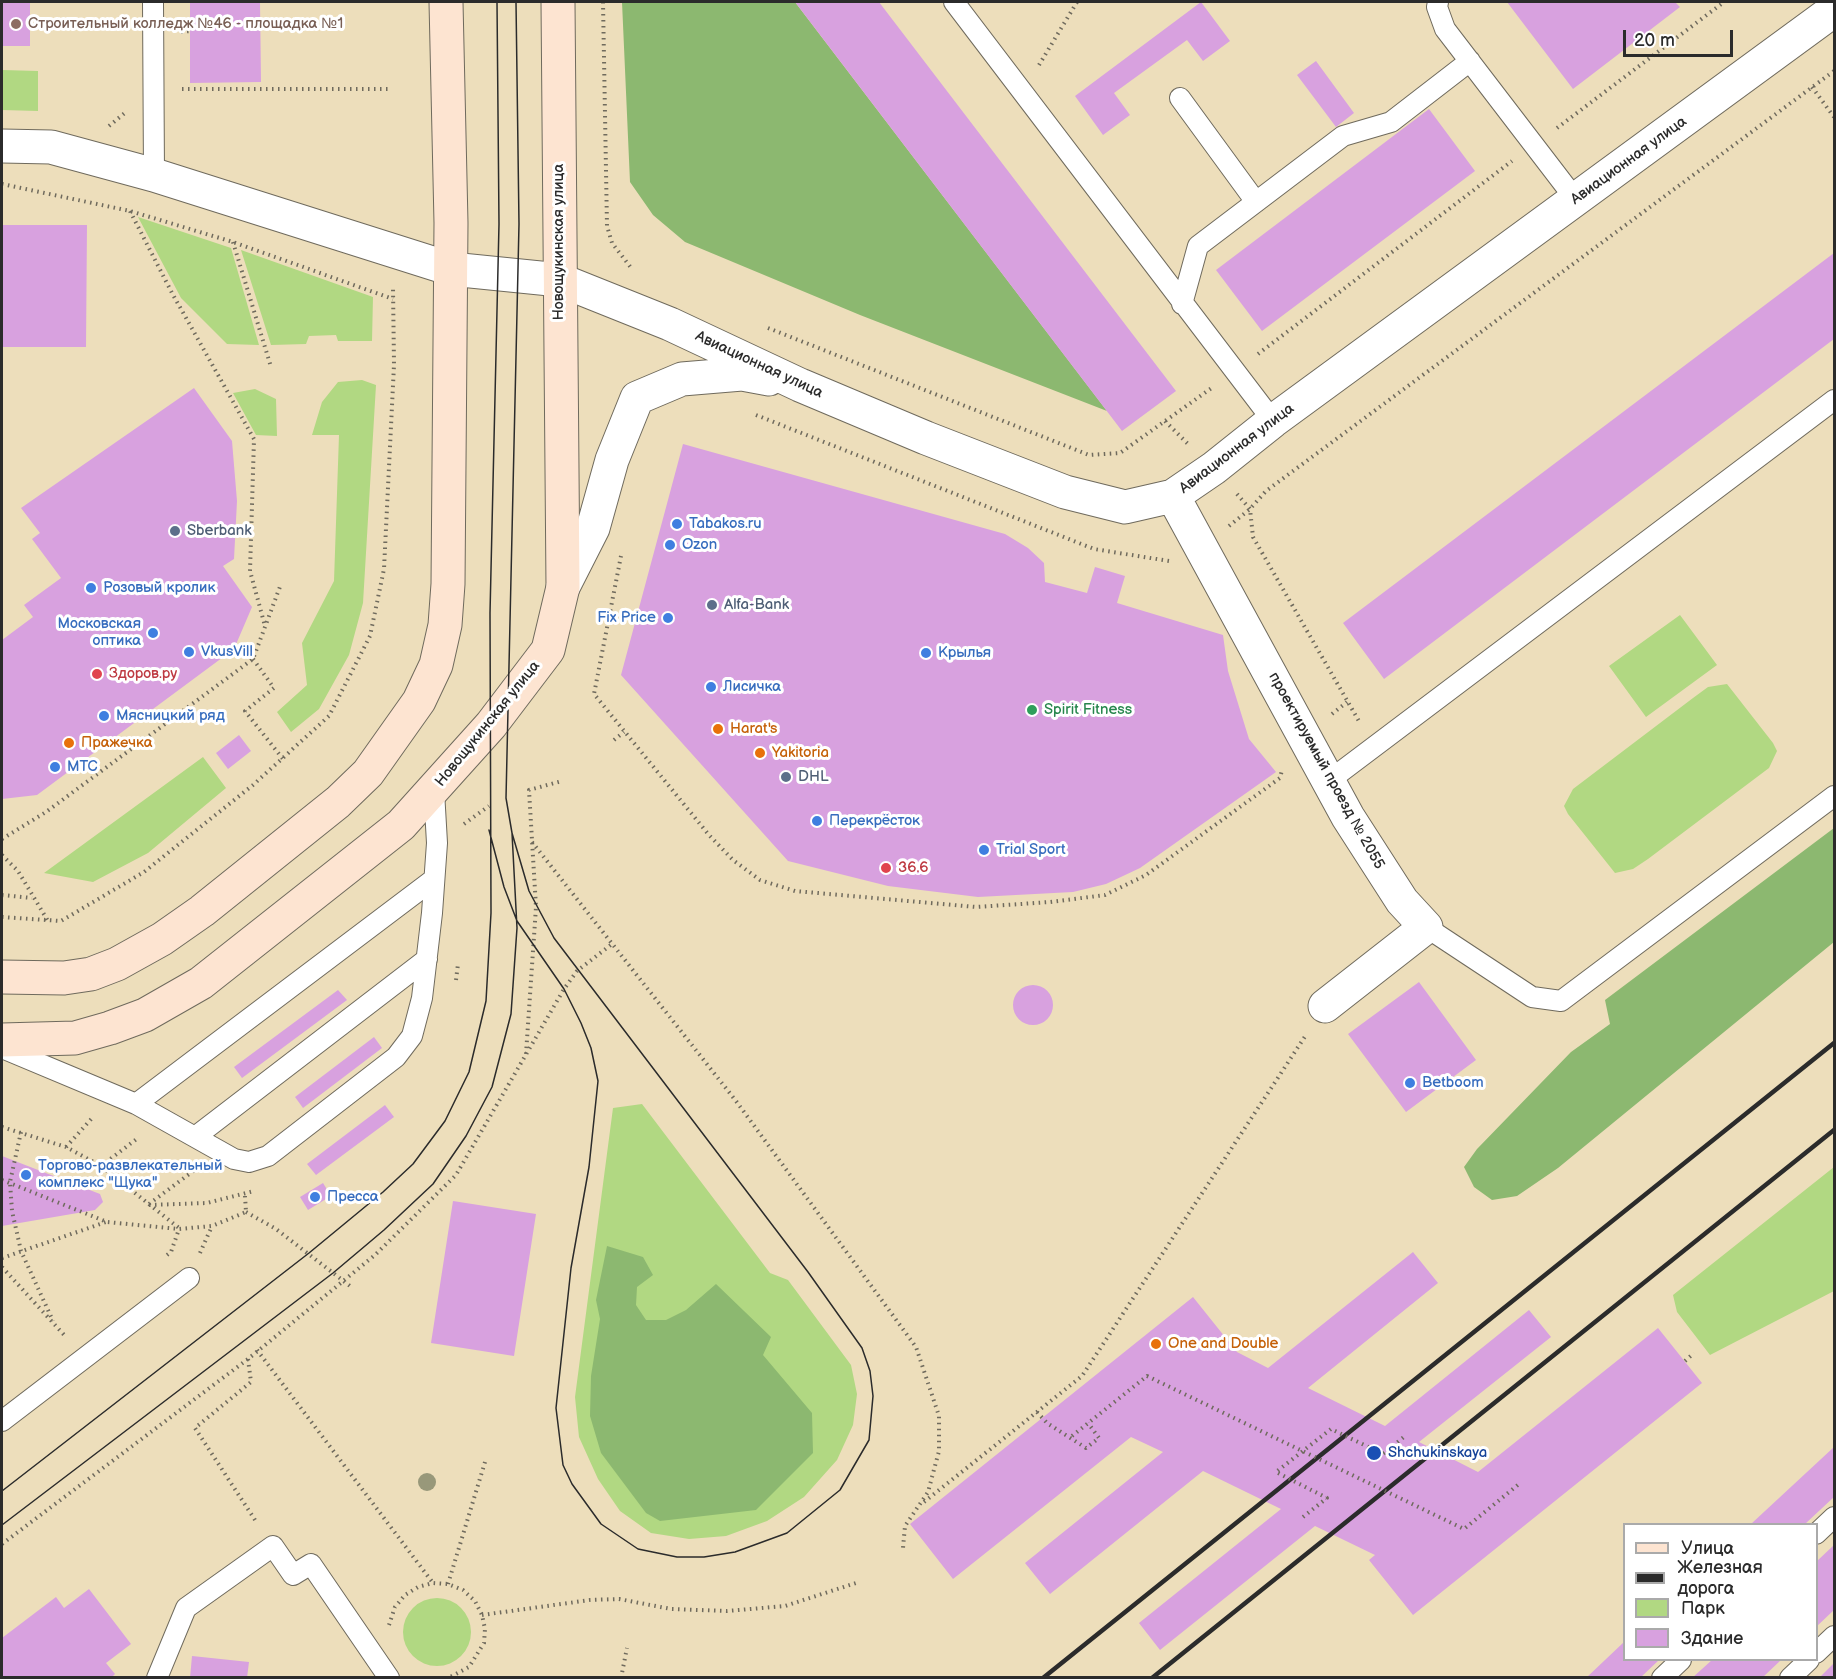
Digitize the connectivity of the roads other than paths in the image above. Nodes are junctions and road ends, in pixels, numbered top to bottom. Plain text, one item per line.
1 (153, 2) edge
2 (446, 2) edge
3 (558, 2) edge
4 (954, 2) edge
5 (1438, 2) edge
6 (1834, 10) edge
7 (1470, 61) junction
8 (1180, 98) dead end
9 (2, 146) edge
10 (154, 175) junction
11 (1576, 200) junction
12 (1256, 201) junction
13 (451, 269) junction
14 (560, 280) junction
15 (1182, 304) junction
16 (800, 385) junction
17 (1834, 400) edge
18 (1273, 422) junction
19 (1173, 496) junction
20 (563, 586) junction
21 (1330, 780) junction
22 (434, 791) junction
23 (1834, 796) edge
24 (434, 879) junction
25 (1426, 927) junction
26 (426, 959) junction
27 (2, 977) edge
28 (1325, 1006) road end
29 (2, 1040) edge
30 (2, 1048) edge
31 (136, 1104) junction
32 (195, 1137) junction
33 (189, 1278) dead end
34 (2, 1421) edge
35 (1834, 1517) edge
36 (1818, 1532) edge
37 (1834, 1636) edge
38 (1818, 1651) edge
39 (1679, 1661) edge
40 (1807, 1661) edge
41 (157, 1677) edge
42 (388, 1677) edge
43 (1662, 1677) edge
44 (1790, 1677) edge

1 - 10 lane
2 - 13 main road
3 - 14 main road, Новощукинская улица
4 - 15 lane
5 - 7 lane
6 - 11 street, Авиационная улица
7 - 11 lane
7 - 12 lane
8 - 12 lane
9 - 10 street, Авиационная улица
10 - 13 street, Авиационная улица
11 - 18 street, Авиационная улица
12 - 15 lane
13 - 14 street, Авиационная улица
13 - 27 main road
14 - 16 street, Авиационная улица
14 - 20 main road, Новощукинская улица
15 - 18 lane
16 - 19 street, Авиационная улица
16 - 20 street
17 - 21 lane
18 - 19 street, Авиационная улица
19 - 21 street, проектируемый проезд № 2055
20 - 22 main road, Новощукинская улица
21 - 25 street, проектируемый проезд № 2055
22 - 24 lane
22 - 29 main road, Новощукинская улица
23 - 25 lane
24 - 26 lane
24 - 31 lane
25 - 28 street
26 - 32 lane
26 - 32 lane
30 - 31 lane
31 - 32 lane
33 - 34 lane
35 - 36 lane
37 - 38 lane
39 - 43 lane
40 - 44 lane
41 - 42 lane

